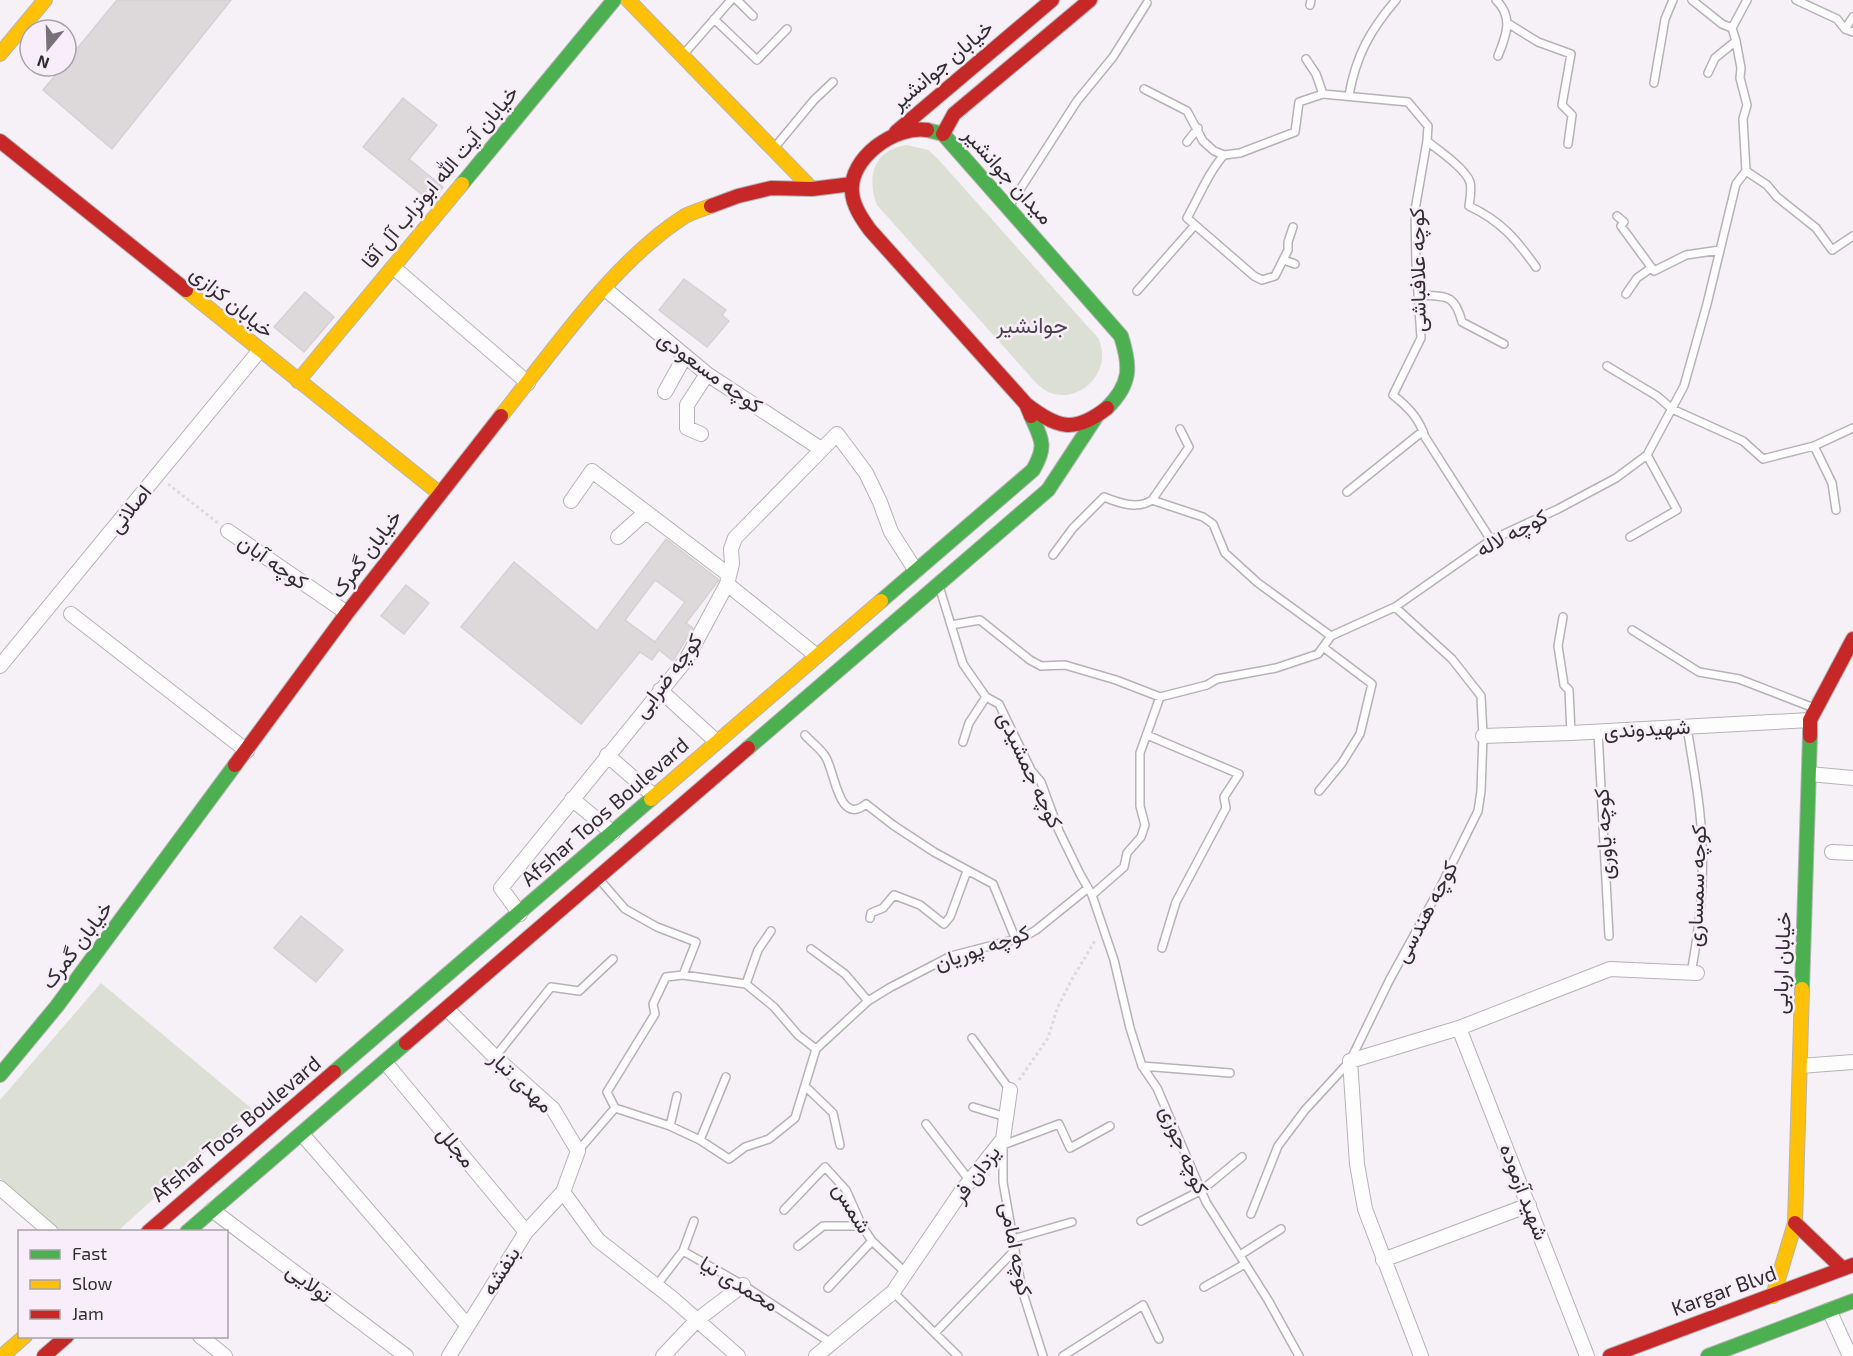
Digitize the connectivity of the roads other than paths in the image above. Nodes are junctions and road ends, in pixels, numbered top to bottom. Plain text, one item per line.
1 (45, 0) edge
2 (614, 0) edge
3 (628, 0) edge
4 (731, 0) edge
5 (737, 0) edge
6 (1090, 0) edge
7 (1396, 0) edge
8 (1496, 0) edge
9 (1673, 0) edge
10 (1692, 0) edge
11 (1747, 0) edge
12 (1796, 0) edge
13 (1047, 1) edge
14 (1147, 3) dead end
15 (753, 16) dead end
16 (1853, 17) edge
17 (714, 19) junction
18 (1509, 24) junction
19 (787, 28) dead end
20 (1732, 28) junction
21 (1845, 29) junction
22 (1853, 32) edge
23 (1736, 41) junction
24 (0, 54) edge
25 (682, 56) junction
26 (1498, 56) dead end
27 (1306, 59) dead end
28 (1708, 73) dead end
29 (833, 82) dead end
30 (1654, 83) dead end
31 (1144, 89) dead end
32 (1323, 94) junction
33 (1349, 95) junction
34 (1198, 128) junction
35 (942, 134) junction
36 (887, 139) junction
37 (0, 141) edge
38 (1187, 141) dead end
39 (1427, 141) junction
40 (1569, 144) dead end
41 (773, 149) junction
42 (1224, 155) junction
43 (1746, 171) junction
44 (852, 184) junction
45 (812, 189) junction
46 (1008, 208) junction
47 (1617, 216) dead end
48 (1195, 225) junction
49 (1293, 227) dead end
50 (1853, 236) edge
51 (1720, 250) junction
52 (1284, 260) junction
53 (1295, 264) dead end
54 (393, 267) junction
55 (1536, 267) dead end
56 (1651, 268) junction
57 (604, 288) junction
58 (1137, 291) dead end
59 (1626, 294) dead end
60 (1418, 295) junction
61 (1504, 344) dead end
62 (260, 350) junction
63 (685, 356) junction
64 (1607, 366) dead end
65 (707, 374) junction
66 (298, 381) junction
67 (528, 383) junction
68 (664, 392) dead end
69 (1026, 404) junction
70 (1672, 409) junction
71 (1096, 417) junction
72 (1853, 428) edge
73 (1180, 429) dead end
74 (1423, 431) junction
75 (701, 434) dead end
76 (1814, 446) junction
77 (821, 449) junction
78 (1647, 455) junction
79 (1347, 492) dead end
80 (439, 493) junction
81 (1152, 500) junction
82 (571, 501) dead end
83 (1836, 510) dead end
84 (646, 512) junction
85 (228, 531) road end
86 (618, 537) dead end
87 (1630, 537) dead end
88 (1491, 540) junction
89 (1053, 555) dead end
90 (916, 571) junction
91 (728, 580) junction
92 (938, 584) junction
93 (1395, 607) junction
94 (347, 613) junction
95 (71, 614) dead end
96 (1563, 617) dead end
97 (951, 625) junction
98 (1632, 630) dead end
99 (1331, 636) junction
100 (1853, 639) edge
101 (1323, 647) junction
102 (817, 656) junction
103 (0, 666) edge
104 (660, 690) junction
105 (986, 697) junction
106 (1160, 697) junction
107 (1814, 714) junction
108 (1687, 727) junction
109 (1598, 732) junction
110 (1571, 733) junction
111 (805, 735) dead end
112 (1148, 735) junction
113 (1483, 736) junction
114 (717, 742) junction
115 (963, 742) dead end
116 (247, 751) junction
117 (607, 755) junction
118 (1809, 774) junction
119 (1853, 778) edge
120 (1319, 791) dead end
121 (654, 796) junction
122 (572, 799) junction
123 (613, 832) junction
124 (1832, 852) dead end
125 (1853, 853) edge
126 (967, 871) junction
127 (598, 879) junction
128 (1090, 892) junction
129 (520, 914) junction
130 (870, 918) dead end
131 (1102, 930) joint
132 (771, 931) dead end
133 (1609, 936) dead end
134 (1016, 940) junction
135 (1162, 948) dead end
136 (811, 950) dead end
137 (613, 959) dead end
138 (1694, 973) joint
139 (683, 975) junction
140 (746, 984) junction
141 (868, 1001) junction
142 (447, 1009) junction
143 (1459, 1028) junction
144 (972, 1038) dead end
145 (816, 1048) junction
146 (495, 1057) junction
147 (1350, 1061) junction
148 (386, 1062) junction
149 (1853, 1062) edge
150 (1142, 1066) junction
151 (1800, 1066) junction
152 (1230, 1073) dead end
153 (0, 1075) edge
154 (726, 1077) dead end
155 (806, 1086) junction
156 (1010, 1090) joint
157 (677, 1096) dead end
158 (974, 1107) dead end
159 (615, 1108) junction
160 (1006, 1117) junction
161 (926, 1124) dead end
162 (670, 1126) junction
163 (1110, 1126) dead end
164 (302, 1134) junction
165 (700, 1140) junction
166 (1003, 1142) junction
167 (840, 1144) dead end
168 (578, 1151) junction
169 (1242, 1157) dead end
170 (970, 1181) junction
171 (0, 1188) edge
172 (1202, 1190) junction
173 (563, 1192) junction
174 (1529, 1205) junction
175 (212, 1210) junction
176 (784, 1210) dead end
177 (1251, 1214) dead end
178 (694, 1221) dead end
179 (1141, 1221) dead end
180 (1072, 1222) dead end
181 (1795, 1223) junction
182 (862, 1226) junction
183 (1281, 1229) dead end
184 (49, 1230) edge
185 (150, 1230) edge
186 (189, 1230) edge
187 (526, 1232) junction
188 (1013, 1239) junction
189 (872, 1241) junction
190 (798, 1246) dead end
191 (1015, 1250) junction
192 (683, 1251) junction
193 (1240, 1255) junction
194 (1383, 1260) junction
195 (1245, 1264) junction
196 (1848, 1267) edge
197 (906, 1273) junction
198 (743, 1285) junction
199 (656, 1286) junction
200 (1204, 1287) dead end
201 (828, 1288) dead end
202 (893, 1292) junction
203 (1773, 1296) junction
204 (1853, 1301) edge
205 (1829, 1310) junction
206 (697, 1320) junction
207 (467, 1325) junction
208 (935, 1333) junction
209 (23, 1338) edge
210 (65, 1338) edge
211 (202, 1338) edge
212 (1160, 1339) dead end
213 (831, 1342) junction
214 (52, 1354) edge
215 (2, 1356) edge
216 (225, 1356) edge
217 (406, 1356) edge
218 (449, 1356) edge
219 (663, 1356) edge
220 (738, 1356) edge
221 (816, 1356) edge
222 (958, 1356) edge
223 (1043, 1356) edge
224 (1063, 1356) edge
225 (1299, 1356) edge
226 (1421, 1356) edge
227 (1587, 1356) edge
228 (1610, 1356) edge
229 (1708, 1356) edge
230 (1850, 1356) edge

1 - 24 main road
2 - 54 main road, خیابان آیت الله ابوتراب آل آقا
3 - 25 main road
4 - 17 lane
5 - 15 lane
6 - 35 main road, خیابان جوانشیر
7 - 33 lane
8 - 18 lane
9 - 30 lane
10 - 20 lane
11 - 20 lane
12 - 21 lane
13 - 36 main road, خیابان جوانشیر
14 - 46 lane
16 - 21 lane
17 - 19 lane
17 - 25 lane
18 - 26 lane
18 - 40 lane
20 - 23 lane
21 - 22 lane
23 - 28 lane
23 - 43 lane
25 - 41 main road
27 - 32 lane
29 - 41 lane
31 - 34 lane
32 - 33 lane, کوچه علافباشی
32 - 42 lane
33 - 39 lane, کوچه علافباشی
34 - 38 lane
34 - 42 lane
35 - 36 main road, میدان جوانشیر
35 - 46 main road, میدان جوانشیر
36 - 44 main road, میدان جوانشیر
37 - 62 main road, خیابان کزازی
39 - 55 lane
39 - 60 lane, کوچه علافباشی
41 - 45 main road
42 - 48 lane
43 - 50 lane
43 - 51 lane, کوچه لاله
44 - 45 main road, خیابان گمرک
44 - 69 main road, میدان جوانشیر
45 - 57 main road, خیابان گمرک
46 - 71 main road, میدان جوانشیر
47 - 56 lane
48 - 52 lane
48 - 58 lane
49 - 52 lane
51 - 56 lane
51 - 70 lane, کوچه لاله
52 - 53 lane
54 - 66 main road, خیابان آیت الله ابوتراب آل آقا
54 - 67 street
56 - 59 lane
57 - 63 street, کوچه مسعودی
57 - 67 main road, خیابان گمرک
60 - 61 lane
60 - 74 lane, کوچه علافباشی
62 - 66 main road, خیابان کزازی
62 - 103 street, اصلانی
63 - 65 street, کوچه مسعودی
63 - 68 street
64 - 70 lane
65 - 75 street
65 - 77 street, کوچه مسعودی
66 - 80 main road, خیابان کزازی
67 - 80 main road, خیابان گمرک
69 - 71 main road, میدان جوانشیر
69 - 90 main road, Afshar Toos Boulevard
70 - 76 lane
70 - 78 lane, کوچه لاله
71 - 92 main road
72 - 76 lane
73 - 81 lane
74 - 79 lane
74 - 88 lane, کوچه علافباشی
76 - 83 lane
77 - 90 street, کوچه ضرابی
77 - 91 street, کوچه ضرابی
78 - 87 lane
78 - 88 lane, کوچه لاله
80 - 94 main road, خیابان گمرک
81 - 89 lane
81 - 99 lane
82 - 84 street
84 - 86 street
84 - 91 street
85 - 94 street, کوچه آبان
88 - 93 lane, کوچه لاله
90 - 102 main road, Afshar Toos Boulevard
91 - 102 street
91 - 104 street, کوچه ضرابی
92 - 97 lane, کوچه جمشیدی
92 - 127 main road
93 - 99 lane, کوچه لاله
93 - 113 lane, کوچه هندسی
94 - 116 main road, خیابان گمرک
95 - 116 street
96 - 110 lane
97 - 105 lane, کوچه جمشیدی
97 - 106 lane
98 - 107 lane
99 - 101 lane
100 - 107 main road, خیابان اربابی
101 - 106 lane
101 - 120 lane
102 - 114 main road, Afshar Toos Boulevard
104 - 114 street
104 - 117 street, کوچه ضرابی
105 - 115 lane
105 - 128 lane, کوچه جمشیدی
106 - 112 lane, کوچه پوریان
107 - 108 street, شهیدوندی
107 - 118 main road, خیابان اربابی
108 - 109 street, شهیدوندی
108 - 138 lane, کوچه سمساری
109 - 110 street, شهیدوندی
109 - 133 lane, کوچه یاوری
110 - 113 street, شهیدوندی
111 - 126 lane
112 - 128 lane, کوچه پوریان
112 - 135 lane
113 - 147 lane, کوچه هندسی
114 - 121 main road, Afshar Toos Boulevard
116 - 153 main road, خیابان گمرک
117 - 121 street
117 - 122 street, کوچه ضرابی
118 - 119 street
118 - 151 main road, خیابان اربابی
121 - 123 main road, Afshar Toos Boulevard
122 - 123 street
122 - 129 street, کوچه ضرابی
123 - 129 main road, Afshar Toos Boulevard
124 - 125 street
126 - 130 lane
126 - 134 lane
127 - 139 lane
127 - 142 main road
128 - 131 lane, کوچه جمشیدی
128 - 134 lane, کوچه پوریان
129 - 185 main road, Afshar Toos Boulevard
131 - 150 lane, کوچه جوزی
132 - 140 lane
134 - 141 lane, کوچه پوریان
136 - 141 lane
137 - 146 lane
138 - 143 street
139 - 140 lane
139 - 159 lane
140 - 145 lane
141 - 145 lane, کوچه پوریان
142 - 146 street, مهدی تبار
142 - 148 main road
143 - 147 street
143 - 174 street, شهید آزموده
144 - 156 lane
145 - 155 lane
146 - 168 street, مهدی تبار
147 - 177 lane, کوچه هندسی
147 - 194 street
148 - 164 main road
148 - 187 street, مجلل
149 - 151 street
150 - 152 lane
150 - 172 lane, کوچه جوزی
151 - 181 main road, خیابان اربابی
154 - 165 lane
155 - 165 lane
155 - 167 lane
156 - 160 street, یزدان فر
157 - 162 lane
158 - 160 lane
159 - 162 lane
159 - 168 lane
160 - 166 street, یزدان فر
161 - 170 lane
162 - 165 lane
163 - 166 lane
164 - 175 main road
164 - 207 street
166 - 170 street, یزدان فر
166 - 188 lane, کوچه امامی
168 - 173 street
169 - 172 lane
170 - 197 street, یزدان فر
171 - 184 street
172 - 179 lane
172 - 193 lane, کوچه جوزی
173 - 187 street, بنفشه
173 - 199 street
174 - 194 street
174 - 227 street, شهید آزموده
175 - 186 main road
175 - 217 street, تولایی
176 - 182 lane, شمس
178 - 192 lane
180 - 188 lane
181 - 196 main road
181 - 203 main road, خیابان اربابی
182 - 189 lane, شمس
182 - 190 lane
183 - 193 lane
187 - 207 street, بنفشه
188 - 191 lane, کوچه امامی
189 - 197 lane, شمس
189 - 201 lane
191 - 208 lane
191 - 223 lane, کوچه امامی
192 - 198 lane, محمدی نیا
192 - 199 lane, محمدی نیا
193 - 195 lane, کوچه جوزی
194 - 226 street
195 - 200 lane
195 - 225 lane, کوچه جوزی
196 - 203 main road, Kargar Blvd
197 - 202 street, یزدان فر
198 - 206 street
198 - 213 lane, محمدی نیا
199 - 206 street
202 - 208 lane
202 - 213 street, یزدان فر
203 - 228 main road, Kargar Blvd
204 - 205 main road
205 - 229 main road
205 - 230 street
206 - 219 street
206 - 220 street
207 - 218 street, بنفشه
208 - 222 lane
209 - 215 main road
210 - 214 main road
211 - 216 street
212 - 224 lane
213 - 221 street, یزدان فر

